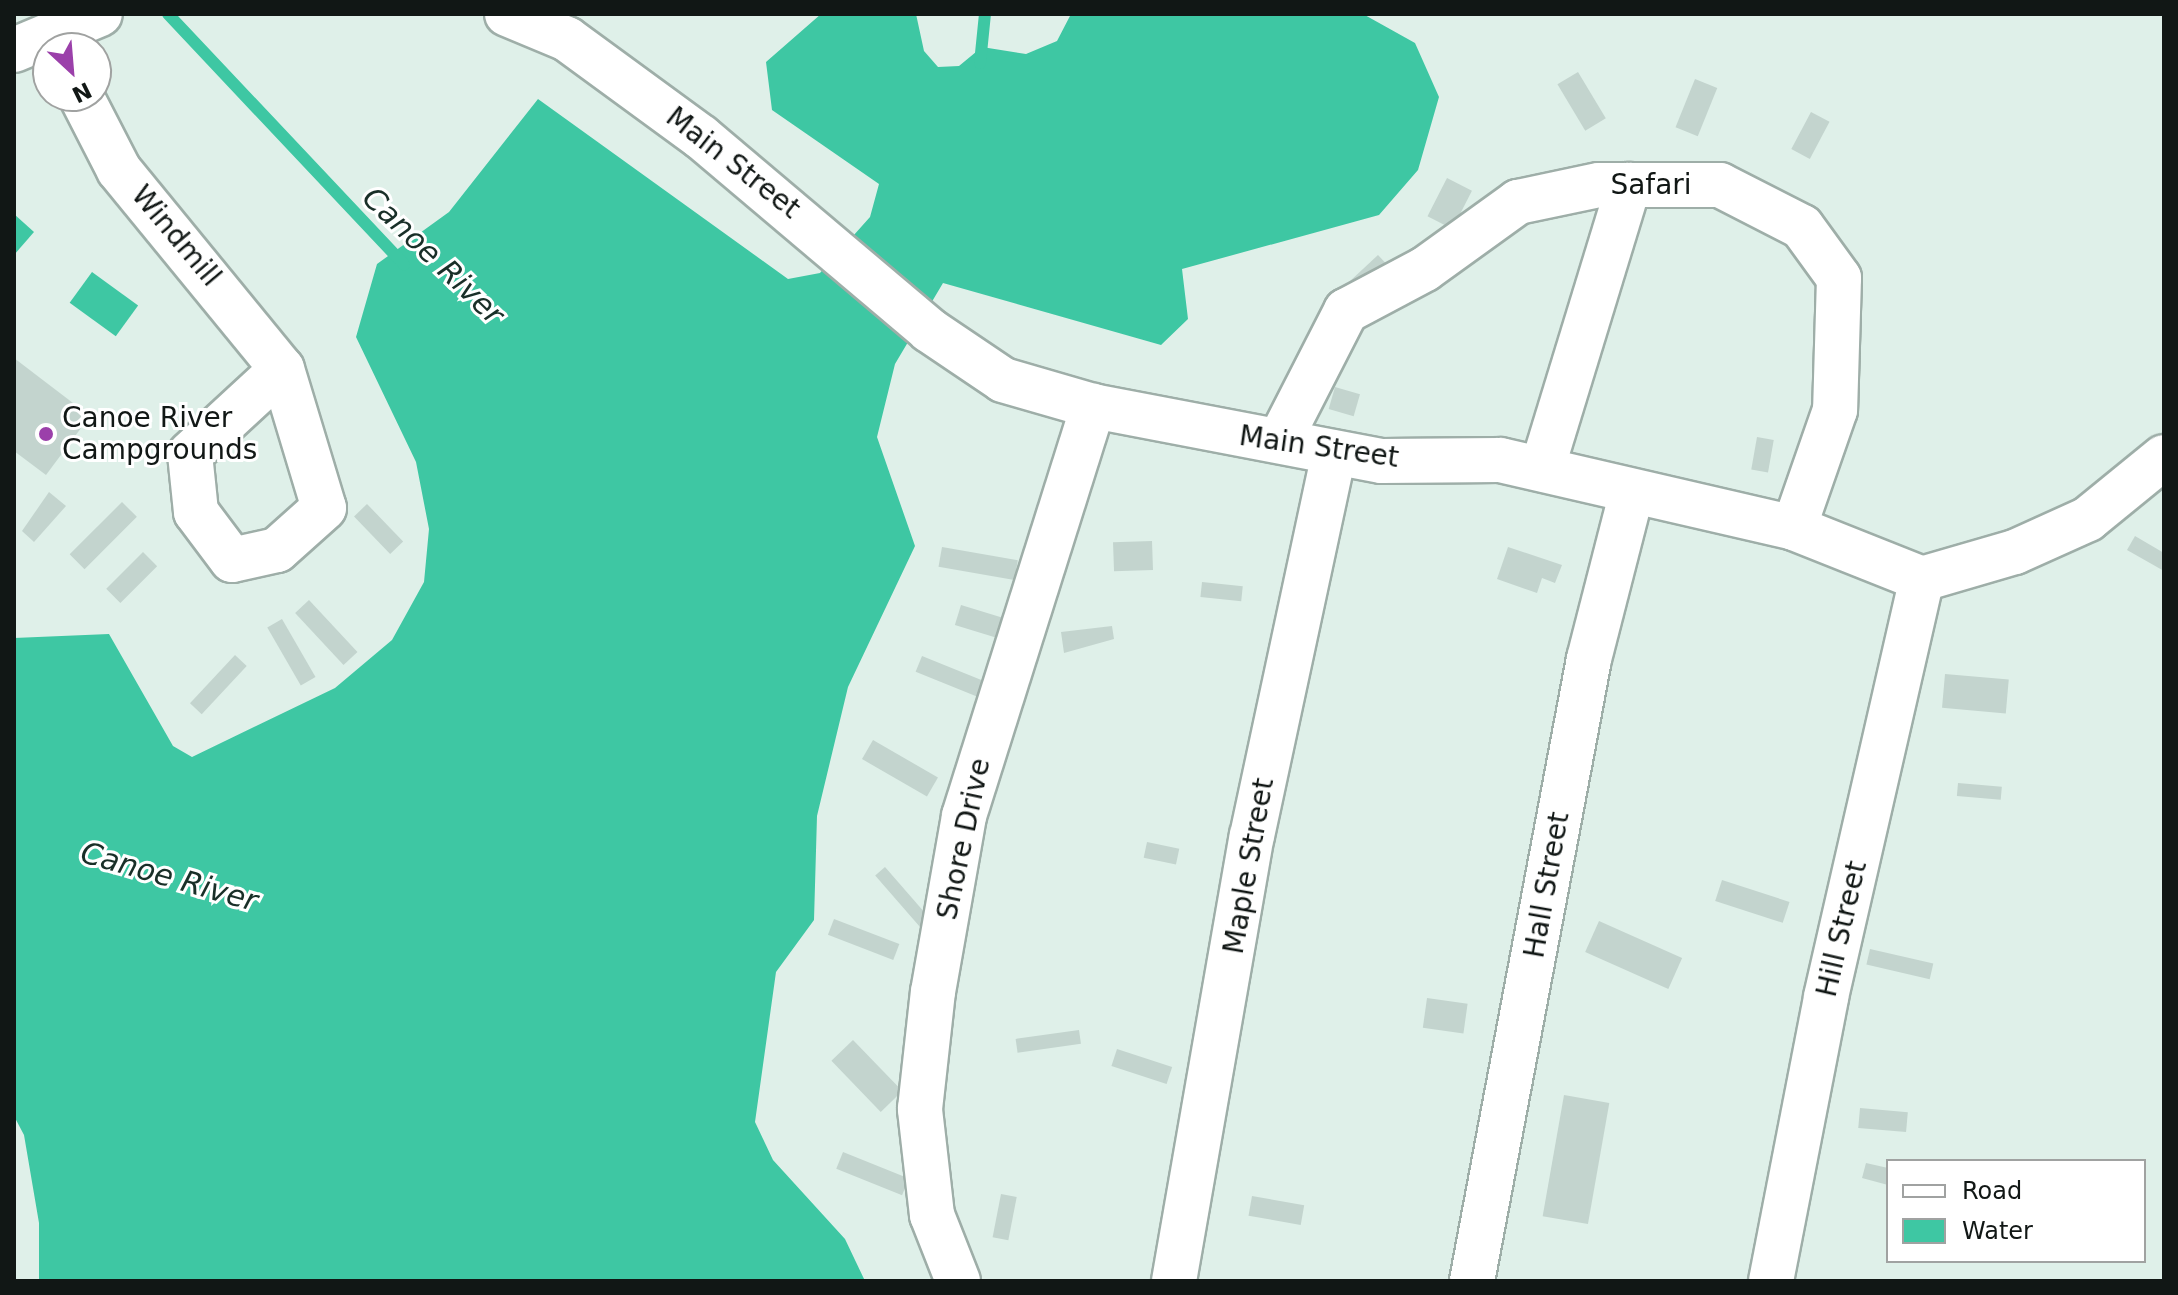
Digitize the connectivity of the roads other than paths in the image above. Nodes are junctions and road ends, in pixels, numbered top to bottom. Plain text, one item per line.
1 (100, 14) edge
2 (507, 14) edge
3 (65, 32) edge
4 (89, 112) edge
5 (1629, 185) junction
6 (282, 369) dead end
7 (1093, 406) junction
8 (1281, 438) junction
9 (1334, 453) junction
10 (2164, 457) edge
11 (1542, 469) junction
12 (1632, 491) junction
13 (1794, 528) junction
14 (1922, 579) junction
15 (958, 1281) edge
16 (1174, 1281) edge
17 (1472, 1281) edge
18 (1771, 1281) edge

1 - 3 street
2 - 7 street, Main Street
4 - 6 street, Windmill
5 - 8 street, Safari
5 - 11 street
5 - 13 street, Safari
7 - 8 street, Main Street
7 - 15 street, Shore Drive
8 - 9 street, Main Street
9 - 11 street, Main Street
9 - 16 street, Maple Street
10 - 14 street
11 - 12 street, Main Street
12 - 13 street, Main Street
12 - 17 street, Hall Street
13 - 14 street, Main Street
14 - 18 street, Hill Street

